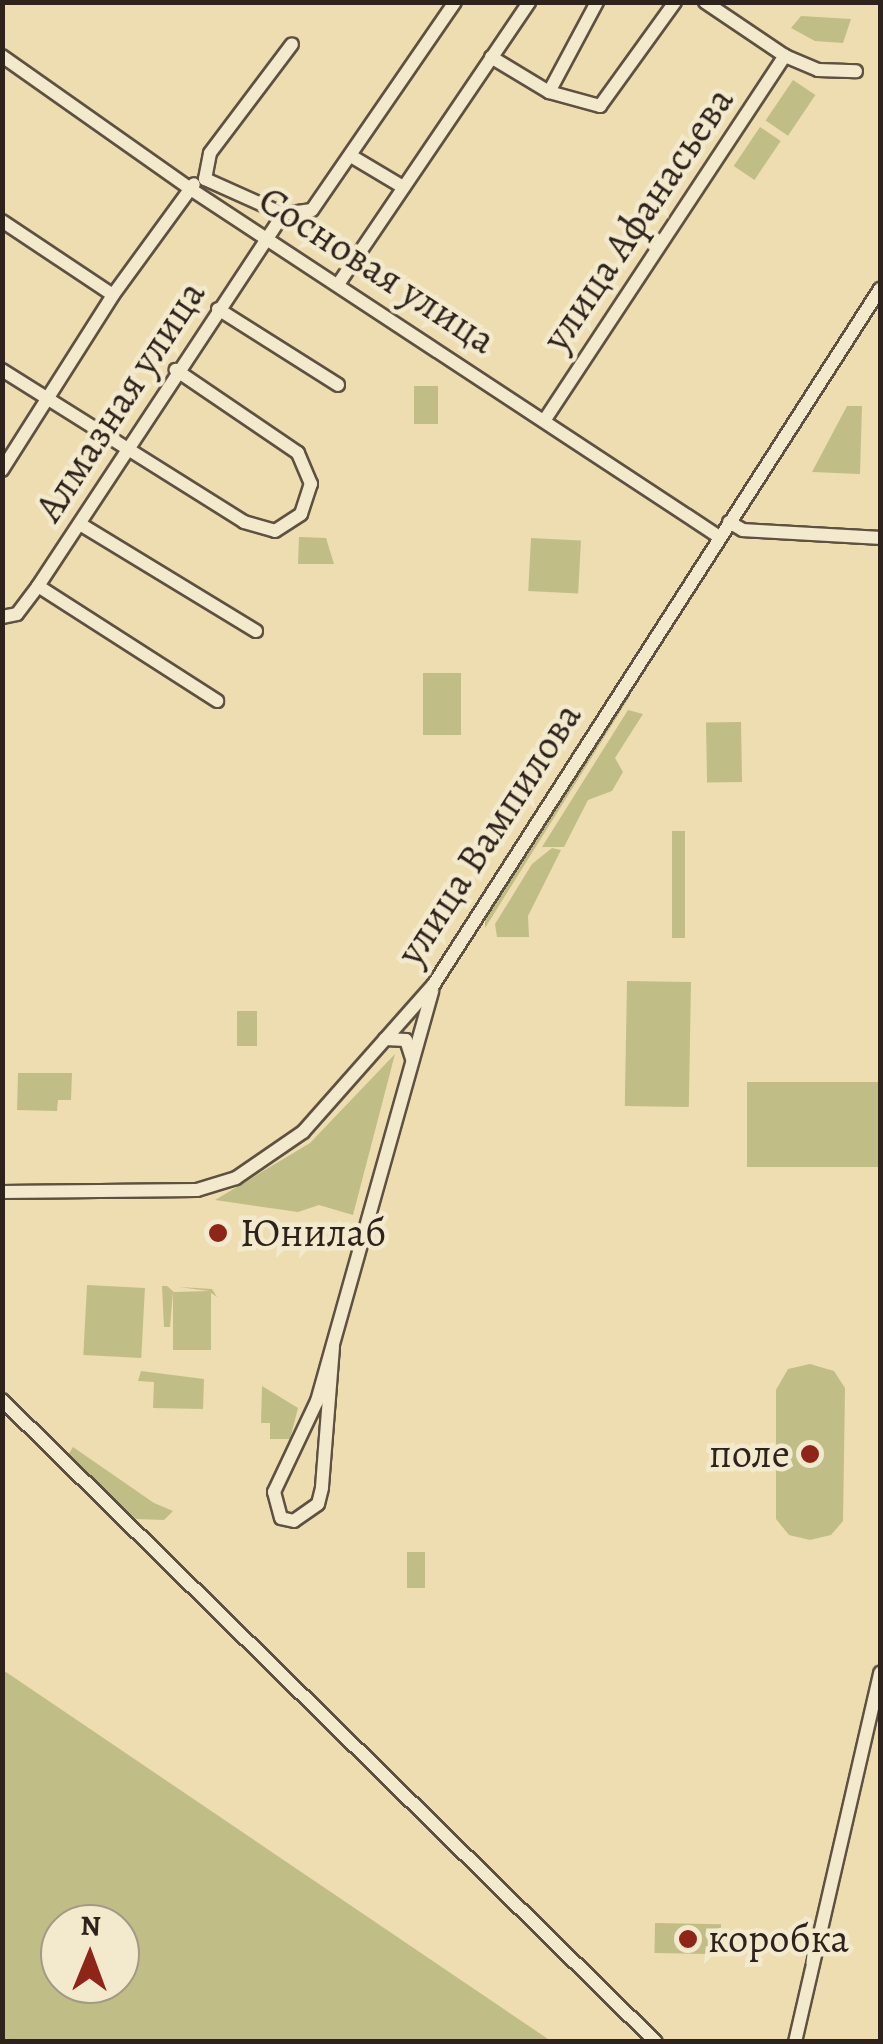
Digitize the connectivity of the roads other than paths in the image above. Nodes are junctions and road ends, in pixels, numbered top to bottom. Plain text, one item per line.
1 (455, 2) edge
2 (598, 2) edge
3 (675, 2) edge
4 (705, 2) edge
5 (522, 5) edge
6 (292, 44) dead end
7 (2, 56) edge
8 (785, 56) junction
9 (491, 57) junction
10 (856, 71) dead end
11 (549, 92) junction
12 (352, 156) junction
13 (205, 179) junction
14 (403, 187) junction
15 (188, 188) junction
16 (283, 214) junction
17 (2, 222) edge
18 (266, 236) junction
19 (338, 282) junction
20 (880, 289) edge
21 (113, 295) junction
22 (218, 309) junction
23 (2, 370) edge
24 (176, 370) junction
25 (338, 385) dead end
26 (47, 400) junction
27 (546, 418) junction
28 (132, 446) junction
29 (2, 470) edge
30 (728, 522) junction
31 (80, 524) junction
32 (718, 536) junction
33 (880, 538) edge
34 (38, 586) junction
35 (5, 618) edge
36 (256, 631) dead end
37 (217, 701) dead end
38 (434, 984) junction
39 (385, 1040) junction
40 (412, 1061) junction
41 (2, 1192) edge
42 (333, 1346) junction
43 (2, 1400) edge
44 (880, 1673) edge
45 (656, 2042) edge
46 (794, 2042) edge

1 - 12 street, Алмазная улица
2 - 11 street
3 - 11 street
4 - 8 street
5 - 9 street
6 - 13 street
7 - 15 street, Сосновая улица
8 - 10 street
8 - 27 street, улица Афанасьева
9 - 11 street
9 - 14 street
12 - 14 street
12 - 16 street, Алмазная улица
13 - 15 street
13 - 16 street
14 - 19 street
15 - 18 street, Сосновая улица
15 - 21 street
16 - 18 street, Алмазная улица
17 - 21 street
18 - 19 street, Сосновая улица
18 - 22 street, Алмазная улица
19 - 27 street, Сосновая улица
20 - 30 street, улица Вампилова
21 - 26 street
22 - 24 street, Алмазная улица
22 - 25 street
23 - 26 street
24 - 28 street, Алмазная улица
24 - 28 street
26 - 28 street
26 - 29 street
27 - 32 street, Сосновая улица
28 - 31 street, Алмазная улица
30 - 32 street, улица Вампилова
30 - 33 street
31 - 34 street, Алмазная улица
31 - 36 street
32 - 38 street, улица Вампилова
34 - 35 street, Алмазная улица
34 - 37 street
38 - 39 street, улица Вампилова
38 - 40 street
39 - 40 street
39 - 41 street, улица Вампилова
40 - 42 street
42 - 42 street
43 - 45 street
44 - 46 street

